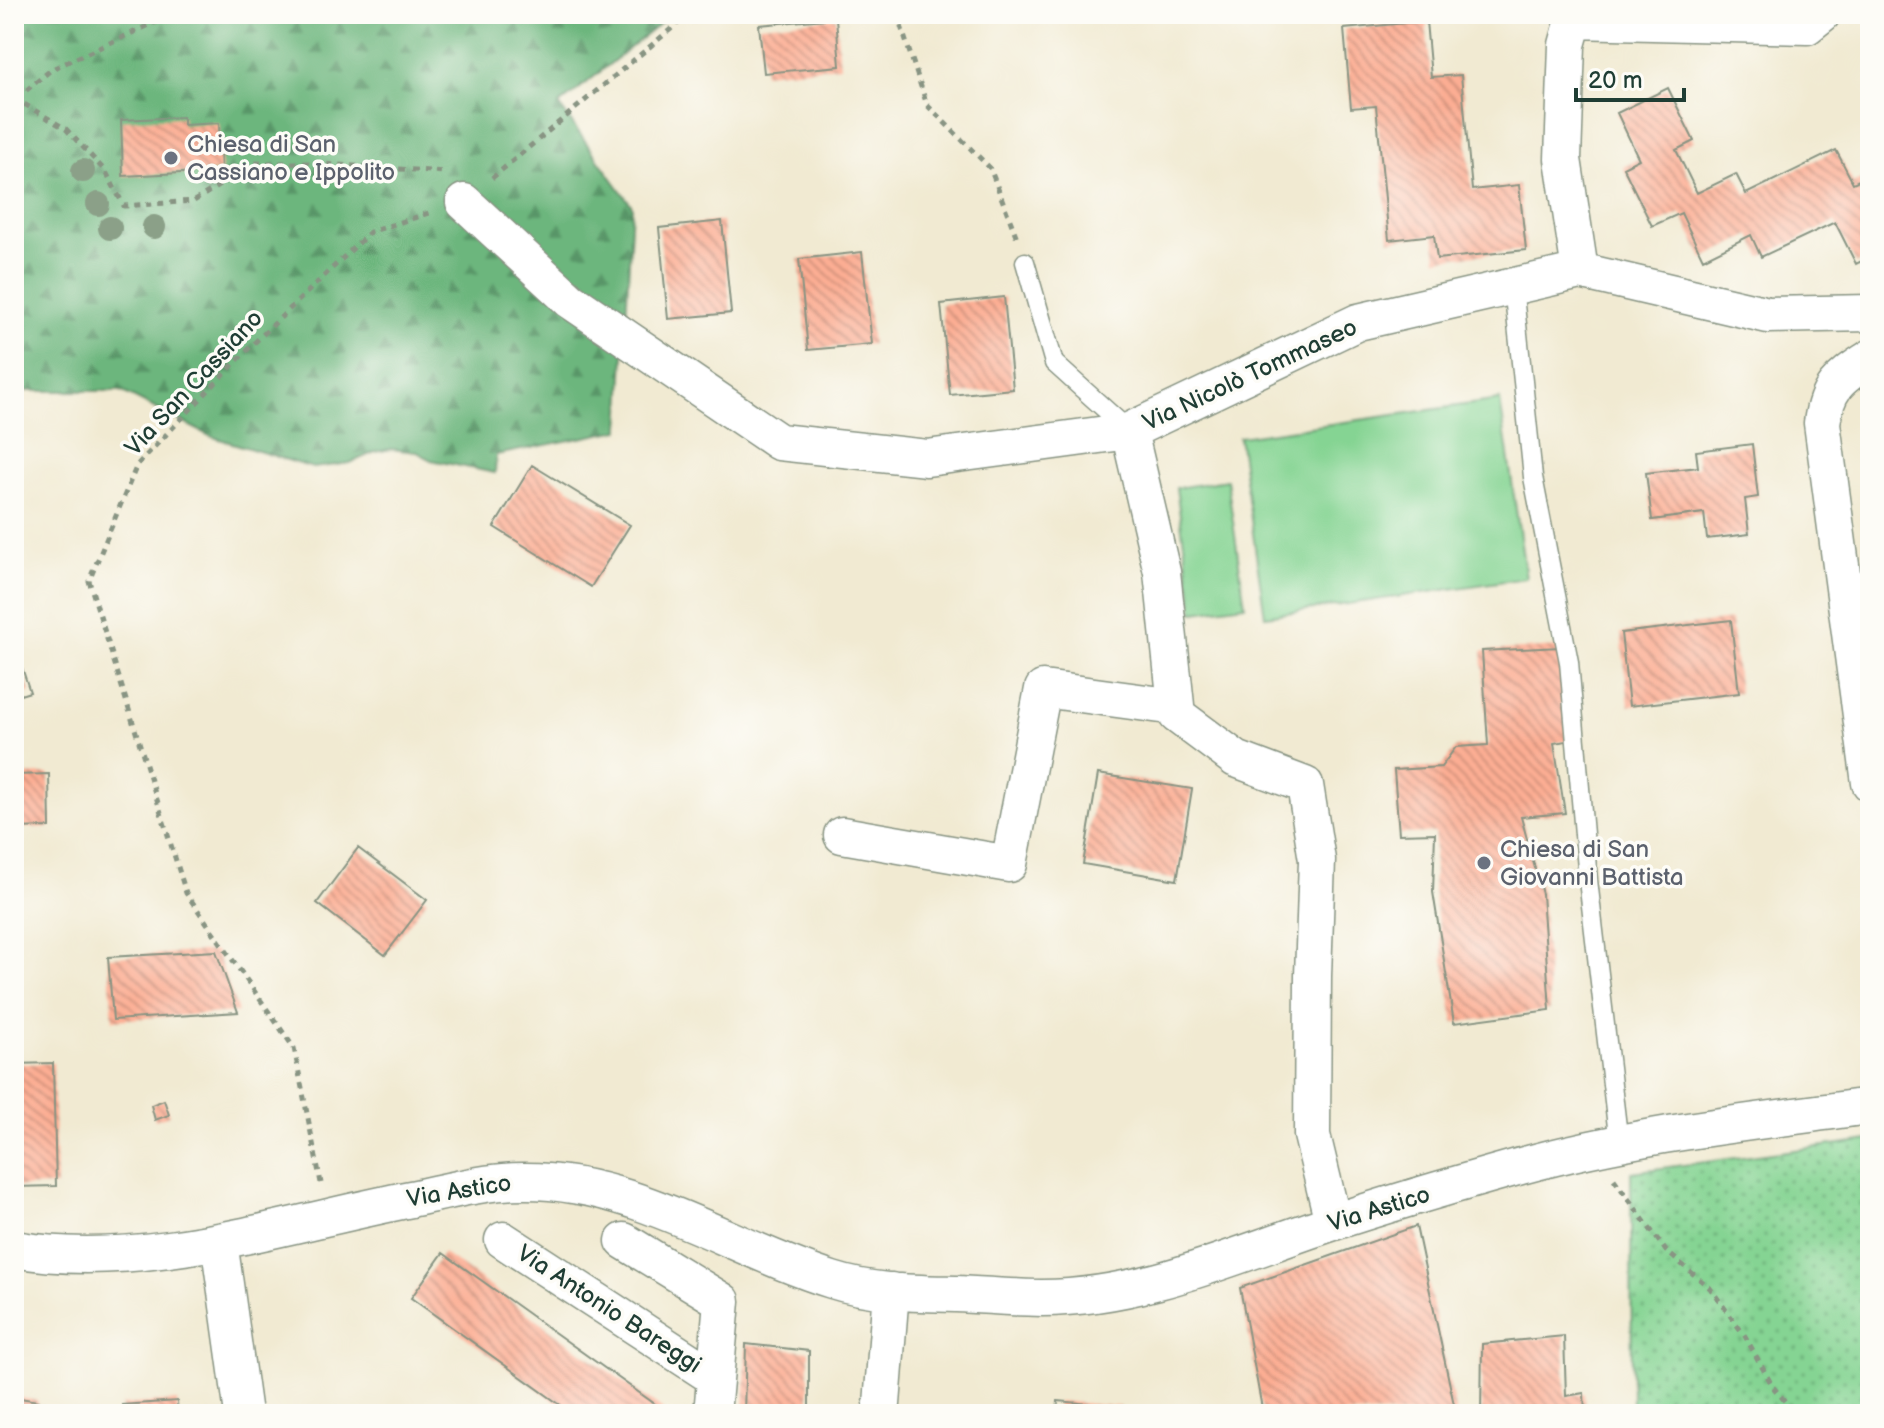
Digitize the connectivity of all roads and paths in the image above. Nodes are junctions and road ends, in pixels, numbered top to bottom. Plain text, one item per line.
1 (174, 14) edge
2 (689, 14) edge
3 (897, 14) edge
4 (1822, 14) edge
5 (15, 98) edge
6 (464, 202) junction
7 (1025, 262) joint
8 (1580, 271) junction
9 (1513, 286) junction
10 (1870, 313) edge
11 (1870, 358) edge
12 (1129, 431) junction
13 (1176, 707) junction
14 (1870, 783) edge
15 (842, 835) dead end
16 (1870, 1106) edge
17 (1606, 1147) junction
18 (328, 1215) junction
19 (1333, 1222) junction
20 (503, 1240) dead end
21 (219, 1241) junction
22 (624, 1241) dead end
23 (14, 1249) edge
24 (891, 1291) junction
25 (715, 1378) junction
26 (882, 1404) dead end
27 (243, 1414) edge
28 (712, 1414) edge
29 (1796, 1414) edge

1 - 5 path
2 - 6 path, Via San Cassiano
3 - 7 path
4 - 8 street
5 - 6 path
6 - 12 street, Via Nicolò Tommaseo
6 - 18 path, Via San Cassiano
7 - 12 lane
8 - 9 street, Via Nicolò Tommaseo
8 - 10 street, Via Nicolò Tommaseo
9 - 12 street, Via Nicolò Tommaseo
9 - 17 lane
11 - 14 street
12 - 13 street
13 - 15 street
13 - 19 street
16 - 17 street, Via Astico
17 - 19 street, Via Astico
17 - 29 path
18 - 21 street, Via Astico
18 - 24 street, Via Astico
19 - 24 street, Via Astico
20 - 25 street, Via Antonio Bareggi
21 - 23 street, Via Astico
21 - 27 street
22 - 25 street, Via Antonio Bareggi
24 - 26 street
25 - 28 street, Via Antonio Bareggi

